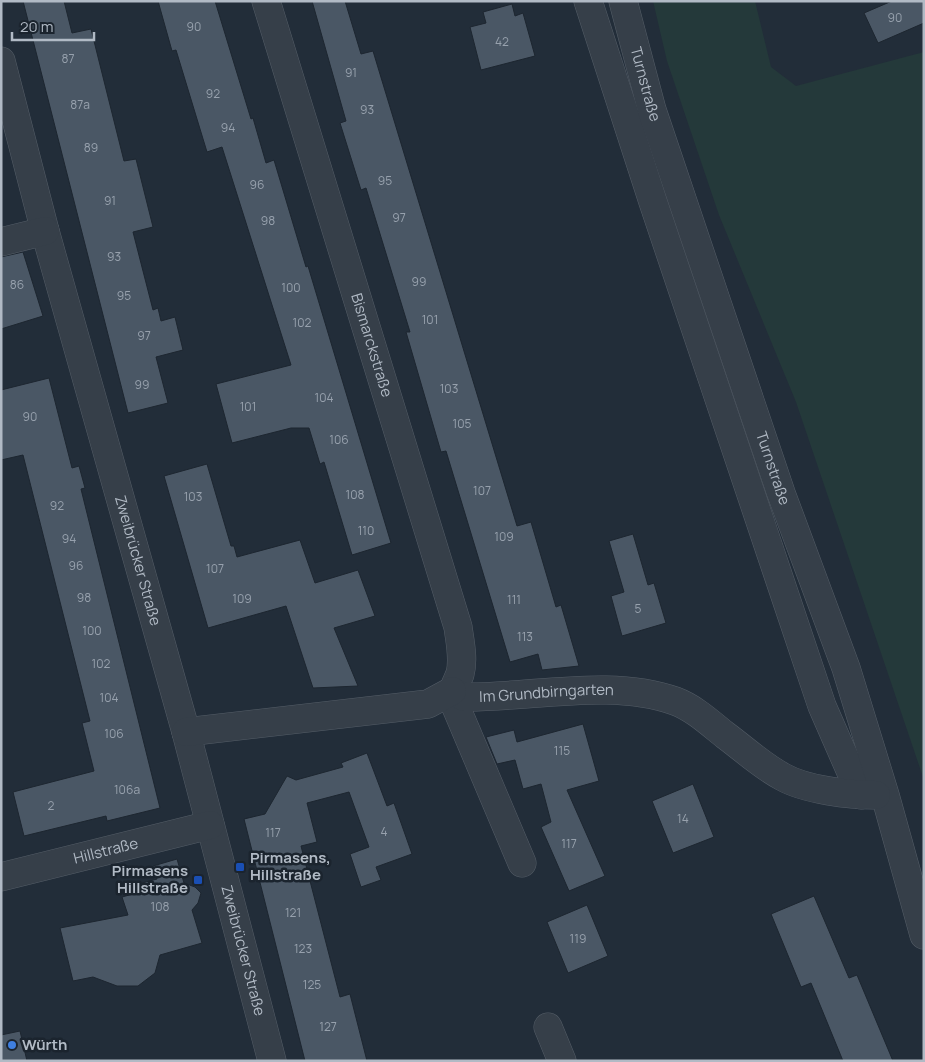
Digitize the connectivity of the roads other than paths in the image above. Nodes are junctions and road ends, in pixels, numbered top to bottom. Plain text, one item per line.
1 (266, 1) edge
2 (588, 1) edge
3 (623, 1) edge
4 (1, 61) edge
5 (45, 231) junction
6 (1, 242) edge
7 (452, 691) junction
8 (186, 732) junction
9 (873, 795) junction
10 (210, 825) junction
11 (522, 863) dead end
12 (1, 877) edge
13 (924, 935) edge
14 (548, 1027) dead end
15 (272, 1061) edge
16 (562, 1061) edge

1 - 7 street, Bismarckstraße
2 - 9 street
3 - 9 street, Turnstraße
4 - 5 street, Zweibrücker Straße
5 - 6 street
5 - 8 street, Zweibrücker Straße
7 - 8 street
7 - 9 street, Im Grundbirngarten
7 - 11 street
8 - 10 street, Zweibrücker Straße
9 - 13 street, Turnstraße
10 - 12 street, Hillstraße
10 - 15 street, Zweibrücker Straße
14 - 16 street

